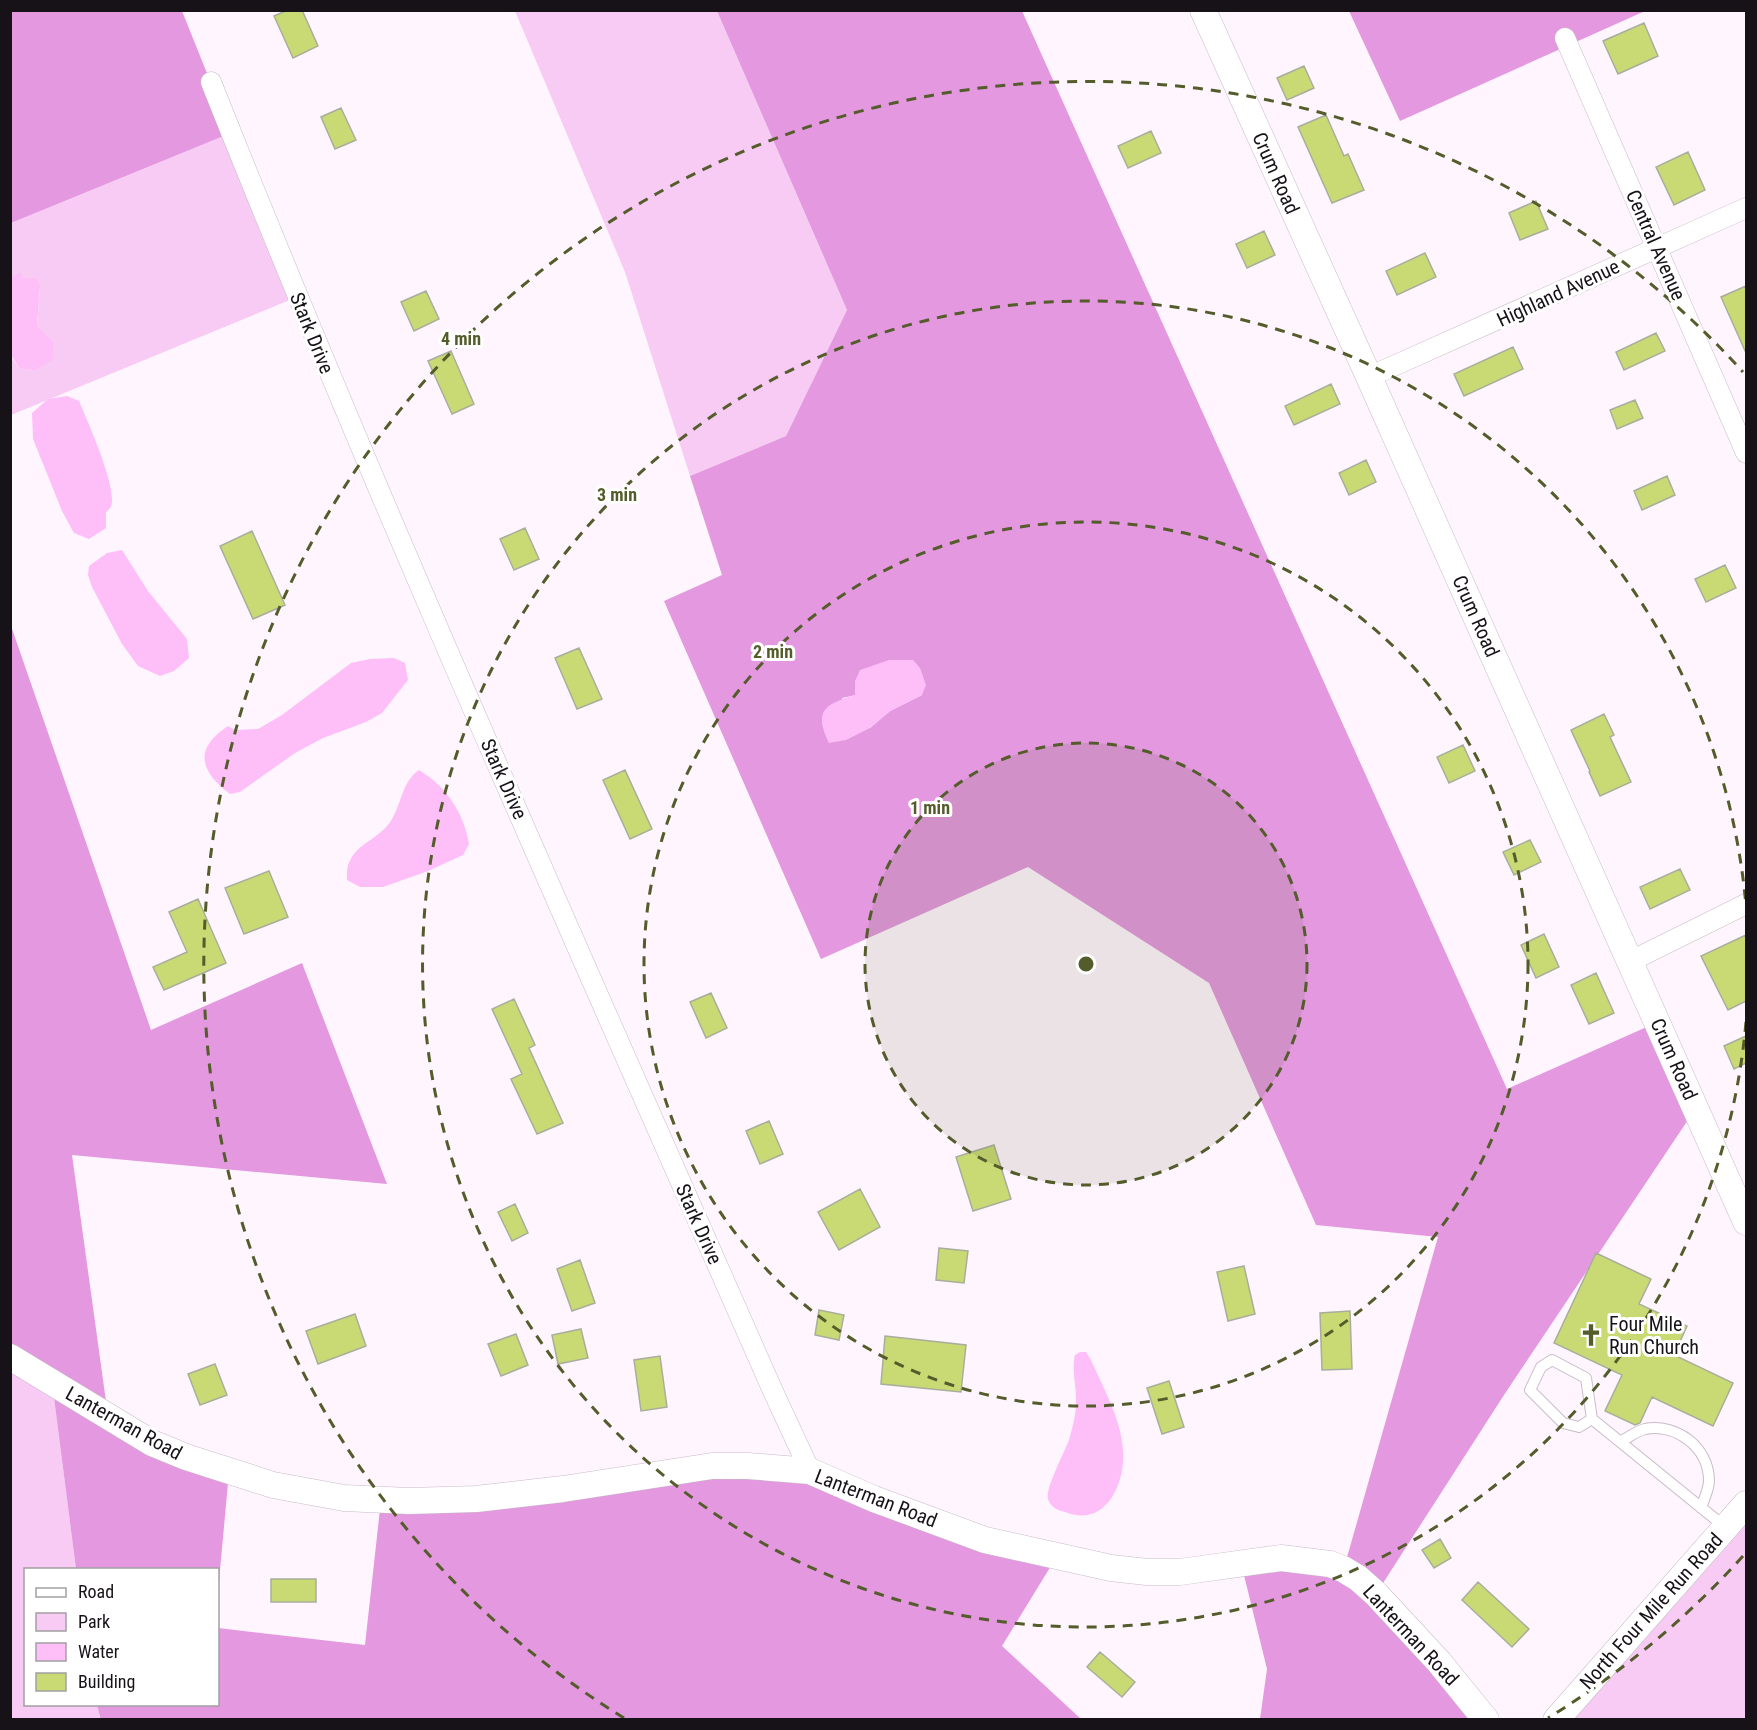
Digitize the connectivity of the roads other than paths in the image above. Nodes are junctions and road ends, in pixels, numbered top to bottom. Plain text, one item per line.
1 (1203, 10) edge
2 (1565, 38) dead end
3 (211, 82) dead end
4 (1746, 208) edge
5 (1657, 249) junction
6 (1369, 377) junction
7 (1746, 453) edge
8 (1746, 904) edge
9 (1631, 961) junction
10 (1746, 1222) edge
11 (10, 1357) edge
12 (1592, 1419) junction
13 (1620, 1442) junction
14 (810, 1471) junction
15 (1746, 1504) edge
16 (1701, 1508) junction
17 (1725, 1527) junction
18 (1486, 1719) edge
19 (1556, 1719) edge

1 - 6 street, Crum Road
2 - 5 street, Central Avenue
3 - 14 street, Stark Drive
4 - 5 street, Highland Avenue
5 - 6 street, Highland Avenue
5 - 7 street, Central Avenue
6 - 9 street, Crum Road
8 - 9 street
9 - 10 street, Crum Road
11 - 14 street, Lanterman Road
12 - 12 lane
12 - 13 lane
13 - 16 lane
13 - 16 lane
14 - 18 street, Lanterman Road
15 - 17 street, North Four Mile Run Road
16 - 17 lane
17 - 19 street, North Four Mile Run Road

